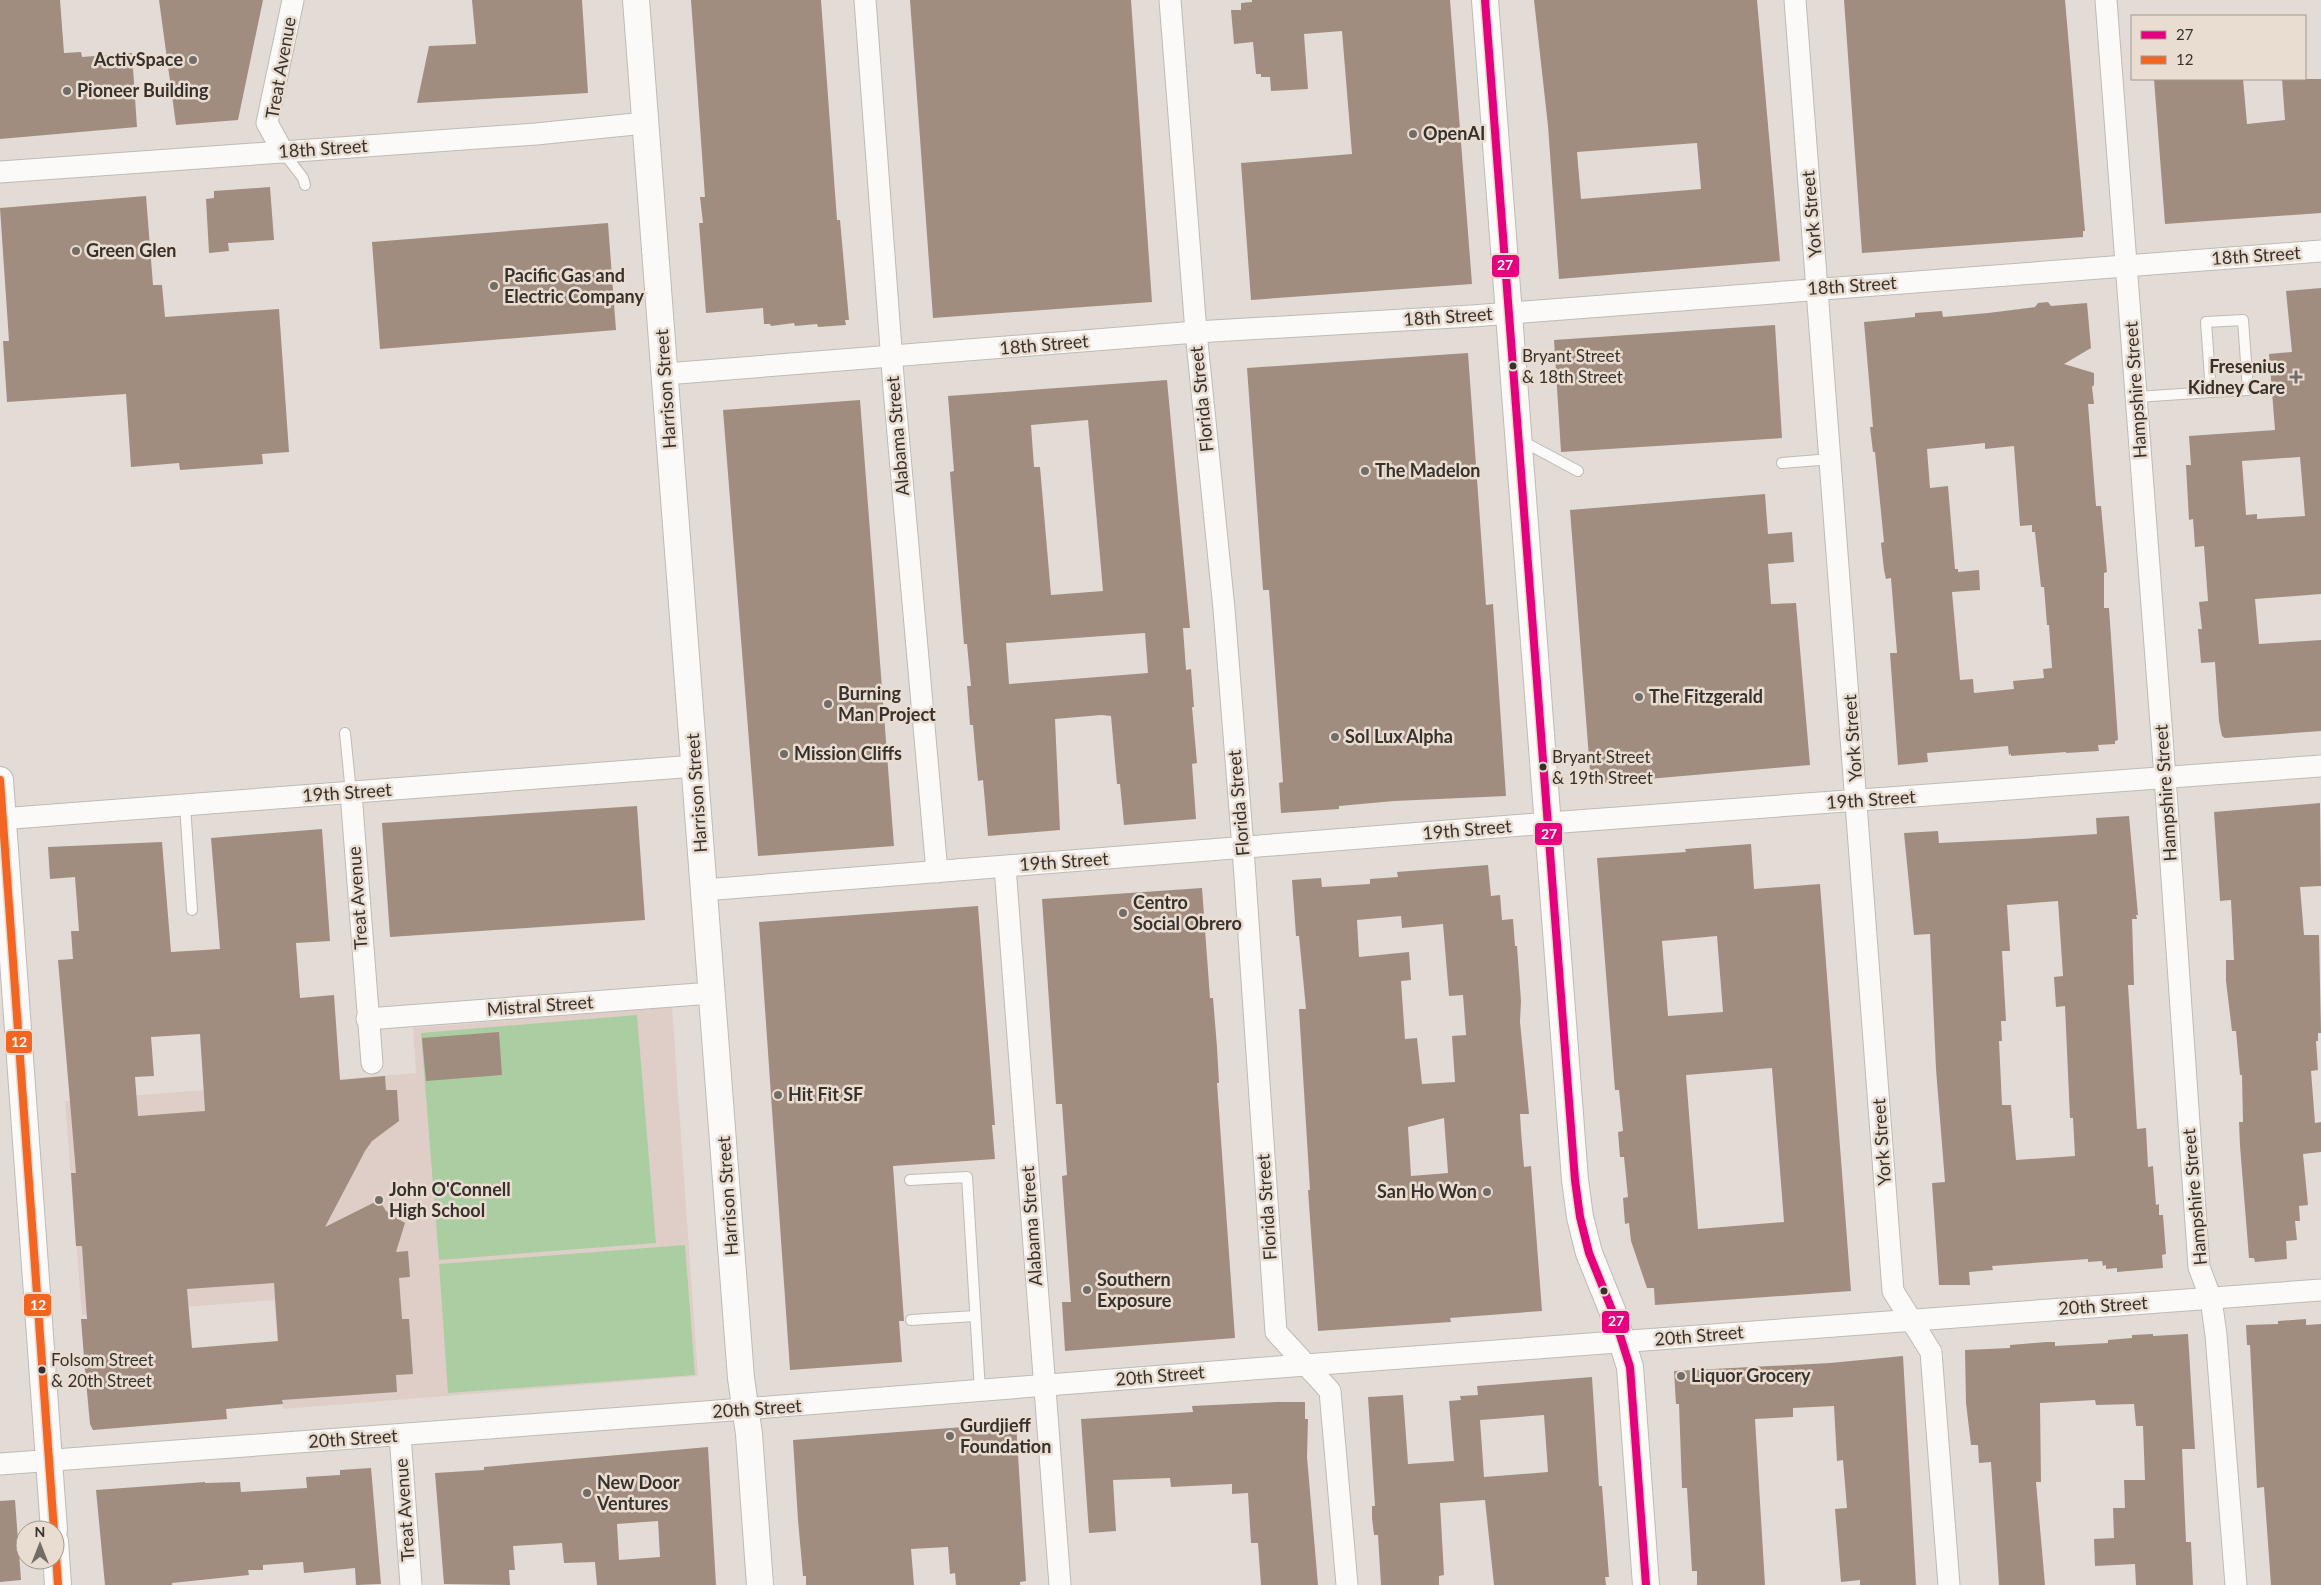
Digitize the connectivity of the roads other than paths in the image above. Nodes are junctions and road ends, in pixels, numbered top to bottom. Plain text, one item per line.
1 (293, 0) edge
2 (636, 0) edge
3 (865, 0) edge
4 (1170, 0) edge
5 (1485, 0) edge
6 (1795, 0) edge
7 (2106, 0) edge
8 (645, 123) junction
9 (283, 152) junction
10 (0, 172) edge
11 (305, 186) dead end
12 (2321, 251) edge
13 (2127, 265) junction
14 (1818, 289) junction
15 (1509, 313) junction
16 (1196, 332) junction
17 (891, 357) junction
18 (665, 374) junction
19 (2211, 392) junction
20 (2137, 397) junction
21 (1519, 440) junction
22 (1831, 459) junction
23 (1782, 463) dead end
24 (1578, 471) dead end
25 (344, 732) dead end
26 (695, 766) junction
27 (2321, 766) edge
28 (2165, 778) junction
29 (0, 780) edge
30 (351, 793) junction
31 (1858, 802) junction
32 (185, 805) junction
33 (2, 819) edge
34 (1549, 823) junction
35 (1243, 848) junction
36 (1005, 867) junction
37 (937, 872) junction
38 (704, 890) junction
39 (192, 910) dead end
40 (712, 993) junction
41 (368, 1019) junction
42 (372, 1064) dead end
43 (910, 1180) dead end
44 (2321, 1290) edge
45 (2210, 1299) junction
46 (975, 1316) junction
47 (1910, 1319) junction
48 (911, 1320) dead end
49 (1622, 1342) junction
50 (1305, 1366) junction
51 (1044, 1386) junction
52 (980, 1391) junction
53 (746, 1409) junction
54 (400, 1435) junction
55 (49, 1461) junction
56 (0, 1464) edge
57 (53, 1520) edge
58 (57, 1570) edge
59 (58, 1585) edge
60 (411, 1585) edge
61 (760, 1585) edge
62 (1060, 1585) edge
63 (1347, 1585) edge
64 (1646, 1585) edge
65 (1949, 1585) edge
66 (2236, 1585) edge

1 - 9 street, Treat Avenue
2 - 8 street, Harrison Street
3 - 17 street, Alabama Street
4 - 16 street, Florida Street
5 - 15 street
6 - 14 street, York Street
7 - 13 street, Hampshire Street
8 - 9 street, 18th Street
8 - 18 street, Harrison Street
9 - 10 street, 18th Street
9 - 11 lane, Treat Avenue
12 - 13 street, 18th Street
13 - 14 street, 18th Street
13 - 20 street, Hampshire Street
14 - 15 street, 18th Street
14 - 22 street, York Street
15 - 16 street, 18th Street
15 - 21 street
16 - 17 street, 18th Street
16 - 35 street, Florida Street
17 - 18 street, 18th Street
17 - 37 street, Alabama Street
18 - 26 street, Harrison Street
19 - 19 lane
19 - 20 lane
20 - 28 street, Hampshire Street
21 - 24 lane
21 - 34 street
22 - 23 lane
22 - 31 street, York Street
25 - 30 lane, Treat Avenue
26 - 30 street, 19th Street
26 - 38 street, Harrison Street
27 - 28 street, 19th Street
28 - 31 street, 19th Street
28 - 45 street, Hampshire Street
29 - 33 street
30 - 32 street, 19th Street
30 - 41 street, Treat Avenue
31 - 34 street, 19th Street
31 - 47 street, York Street
32 - 33 street, 19th Street
32 - 39 lane
33 - 55 street
34 - 35 street, 19th Street
34 - 49 street
35 - 36 street, 19th Street
35 - 50 street, Florida Street
36 - 37 street, 19th Street
36 - 51 street, Alabama Street
37 - 38 street, 19th Street
38 - 40 street, Harrison Street
40 - 41 street, Mistral Street
40 - 53 street, Harrison Street
41 - 42 street, Treat Avenue
43 - 46 lane
44 - 45 street, 20th Street
45 - 47 street, 20th Street
45 - 66 street, Hampshire Street
46 - 48 lane
46 - 52 lane
47 - 49 street, 20th Street
47 - 65 street, York Street
49 - 50 street, 20th Street
49 - 64 street
50 - 51 street, 20th Street
50 - 63 street, Florida Street
51 - 52 street, 20th Street
51 - 62 street, Alabama Street
52 - 53 street, 20th Street
53 - 54 street, 20th Street
53 - 61 street, Harrison Street
54 - 55 street, 20th Street
54 - 60 street, Treat Avenue
55 - 56 street, 20th Street
55 - 57 street
58 - 59 street

